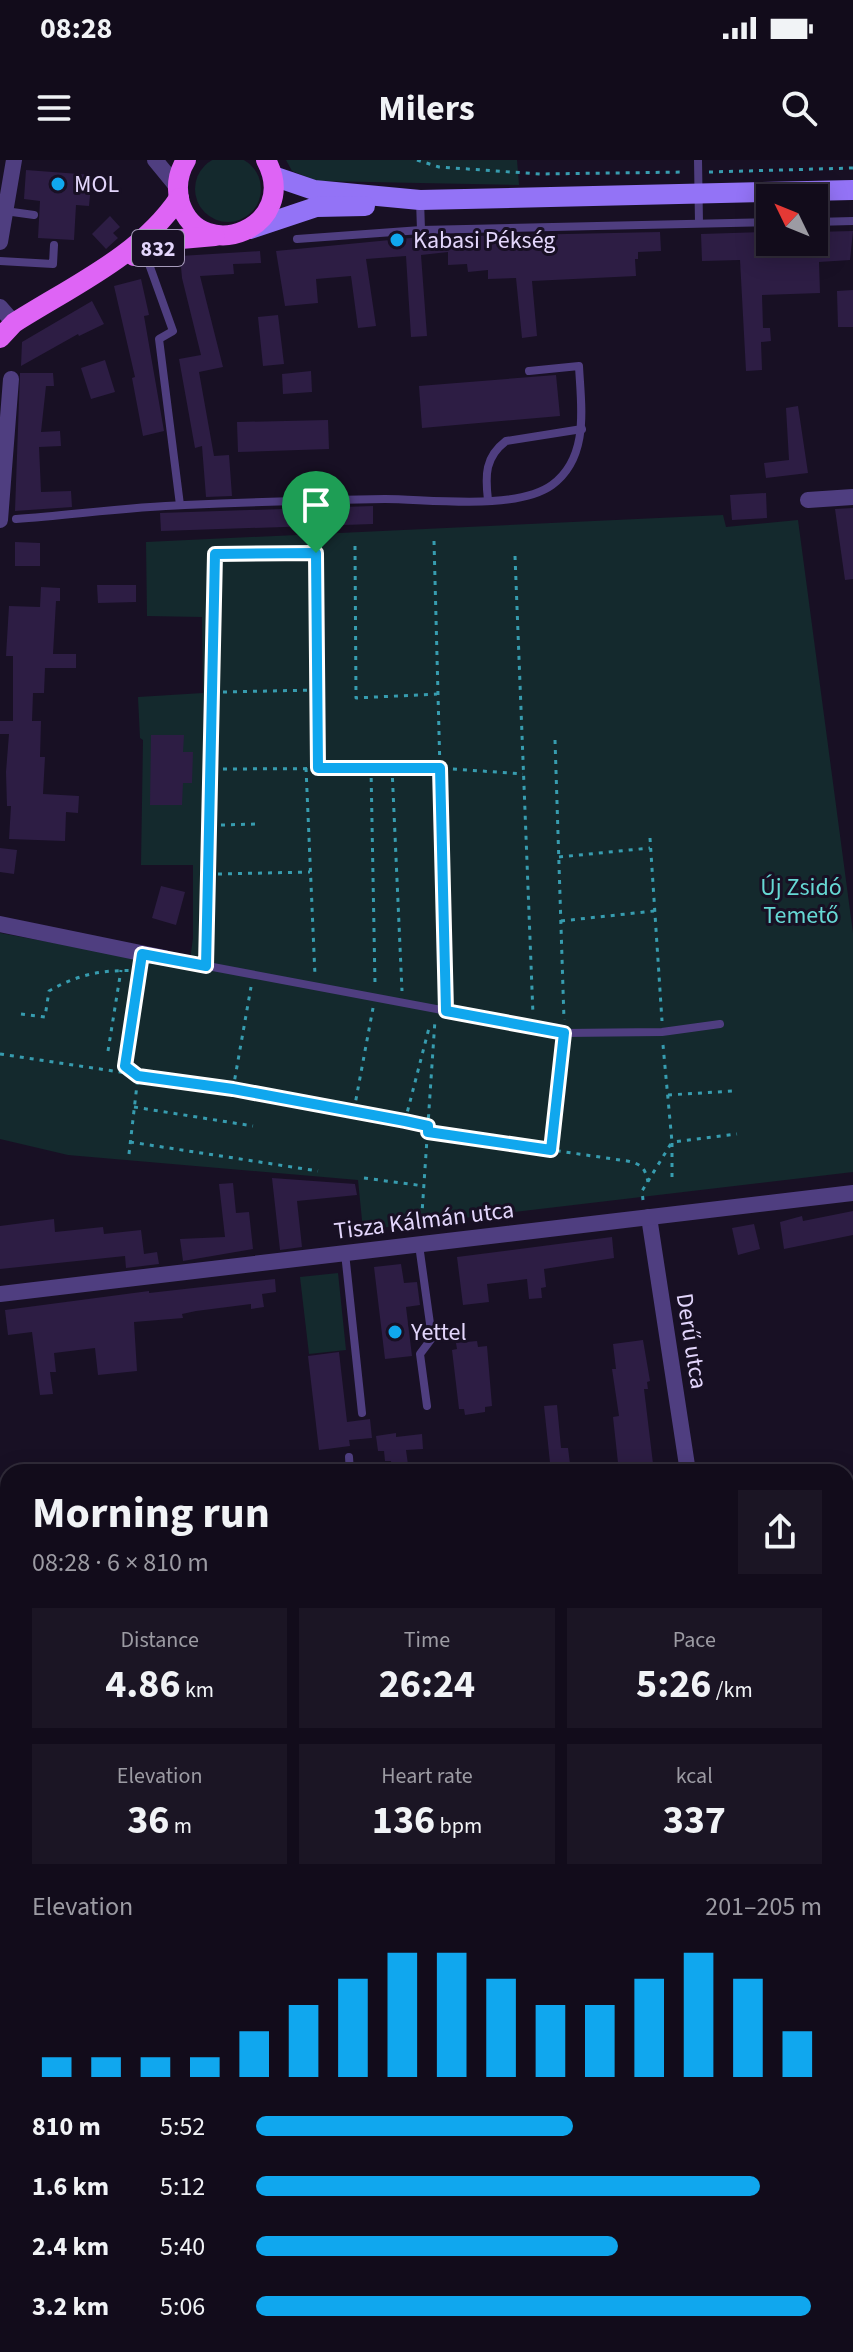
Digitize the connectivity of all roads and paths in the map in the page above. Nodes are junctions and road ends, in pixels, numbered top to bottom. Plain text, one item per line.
1 (14, 160) edge
2 (155, 160) edge
3 (186, 160) edge
4 (417, 160) edge
5 (698, 160) edge
6 (270, 168) edge
7 (853, 168) edge
8 (698, 182) junction
9 (853, 190) edge
10 (178, 193) junction
11 (420, 200) junction
12 (5, 211) junction
13 (34, 215) dead end
14 (853, 221) edge
15 (756, 222) edge
16 (828, 222) edge
17 (699, 223) junction
18 (250, 229) junction
19 (421, 230) junction
20 (222, 236) junction
21 (297, 239) dead end
22 (0, 242) edge
23 (54, 245) dead end
24 (145, 252) junction
25 (0, 261) edge
26 (97, 271) junction
27 (0, 307) edge
28 (7, 330) edge
29 (529, 371) dead end
30 (11, 379) dead end
31 (582, 429) junction
32 (3, 432) edge
33 (853, 497) edge
34 (488, 500) junction
35 (808, 500) dead end
36 (180, 505) junction
37 (8, 520) edge
38 (434, 541) dead end
39 (355, 546) dead end
40 (215, 554) joint
41 (515, 556) dead end
42 (317, 690) junction
43 (212, 692) junction
44 (438, 694) junction
45 (555, 740) dead end
46 (306, 768) junction
47 (318, 768) junction
48 (371, 768) junction
49 (392, 768) junction
50 (440, 768) junction
51 (210, 769) junction
52 (523, 774) junction
53 (257, 824) dead end
54 (209, 825) junction
55 (650, 848) dead end
56 (559, 857) junction
57 (310, 872) junction
58 (208, 874) junction
59 (654, 911) dead end
60 (561, 921) junction
61 (0, 924) edge
62 (165, 958) joint
63 (141, 962) junction
64 (206, 966) junction
65 (121, 970) junction
66 (253, 975) junction
67 (316, 987) junction
68 (375, 998) junction
69 (402, 1003) junction
70 (435, 1009) junction
71 (446, 1011) junction
72 (21, 1014) dead end
73 (720, 1024) dead end
74 (533, 1027) junction
75 (429, 1028) dead end
76 (564, 1033) junction
77 (108, 1051) dead end
78 (0, 1054) edge
79 (138, 1076) junction
80 (233, 1089) junction
81 (732, 1091) dead end
82 (668, 1095) dead end
83 (134, 1107) junction
84 (354, 1112) junction
85 (405, 1121) junction
86 (253, 1126) dead end
87 (428, 1126) junction
88 (428, 1132) junction
89 (737, 1134) dead end
90 (130, 1142) junction
91 (550, 1152) junction
92 (129, 1154) dead end
93 (318, 1171) dead end
94 (672, 1177) dead end
95 (364, 1178) dead end
96 (648, 1182) dead end
97 (424, 1186) junction
98 (853, 1193) edge
99 (649, 1217) junction
100 (421, 1244) junction
101 (345, 1253) junction
102 (0, 1294) edge
103 (427, 1406) dead end
104 (362, 1413) dead end
105 (349, 1457) dead end
106 (349, 1464) edge
107 (687, 1464) edge

1 - 12 street
2 - 10 street
3 - 10 main road, 832
4 - 8 path
5 - 8 lane
6 - 11 main road
6 - 18 main road
7 - 8 path
8 - 9 main road
8 - 11 main road
8 - 17 lane
10 - 20 main road, 832
10 - 26 main road, 832
11 - 18 main road
11 - 19 lane
12 - 13 lane
12 - 22 street
14 - 16 lane
15 - 17 lane
17 - 19 lane
18 - 20 main road, 832
19 - 21 lane
20 - 24 main road, 832
23 - 25 lane
24 - 26 main road, 832
24 - 36 lane
26 - 28 main road, 832
27 - 28 street
29 - 31 lane
30 - 32 street
31 - 34 lane
31 - 34 lane
32 - 37 street
33 - 35 street
34 - 36 lane
36 - 37 lane
38 - 44 path
39 - 44 path
40 - 42 path
40 - 43 lane
41 - 52 path
42 - 43 path
42 - 47 path
43 - 51 lane
44 - 50 path
45 - 56 path
46 - 47 path
46 - 51 path
46 - 57 path
47 - 48 path
48 - 49 path
48 - 68 path
49 - 50 path
49 - 69 path
50 - 52 path
50 - 71 path
51 - 54 lane
52 - 74 path
53 - 54 path
54 - 58 lane
55 - 56 path
56 - 60 path
57 - 58 path
57 - 67 path
58 - 64 lane
59 - 60 path
60 - 76 path
61 - 63 street
62 - 63 street
62 - 64 lane
63 - 65 path
63 - 79 path
64 - 66 lane
65 - 72 path
65 - 77 path
66 - 67 lane
66 - 80 path
67 - 68 lane
68 - 69 lane
68 - 84 path
69 - 70 lane
70 - 71 lane
70 - 87 path
71 - 74 lane
73 - 76 lane
74 - 76 lane
75 - 85 path
76 - 91 path
78 - 79 path
79 - 80 path
79 - 83 path
80 - 84 path
81 - 82 path
83 - 86 path
83 - 90 path
84 - 85 path
85 - 87 path
87 - 88 path
88 - 91 path
88 - 97 path
89 - 94 path
90 - 92 path
90 - 93 path
91 - 96 path
95 - 97 path
97 - 100 path
98 - 99 street, Tisza Kálmán utca
99 - 100 street, Tisza Kálmán utca
99 - 107 street, Derű utca
100 - 101 street, Tisza Kálmán utca
100 - 103 lane
101 - 102 street, Tisza Kálmán utca
101 - 104 lane
105 - 106 lane

